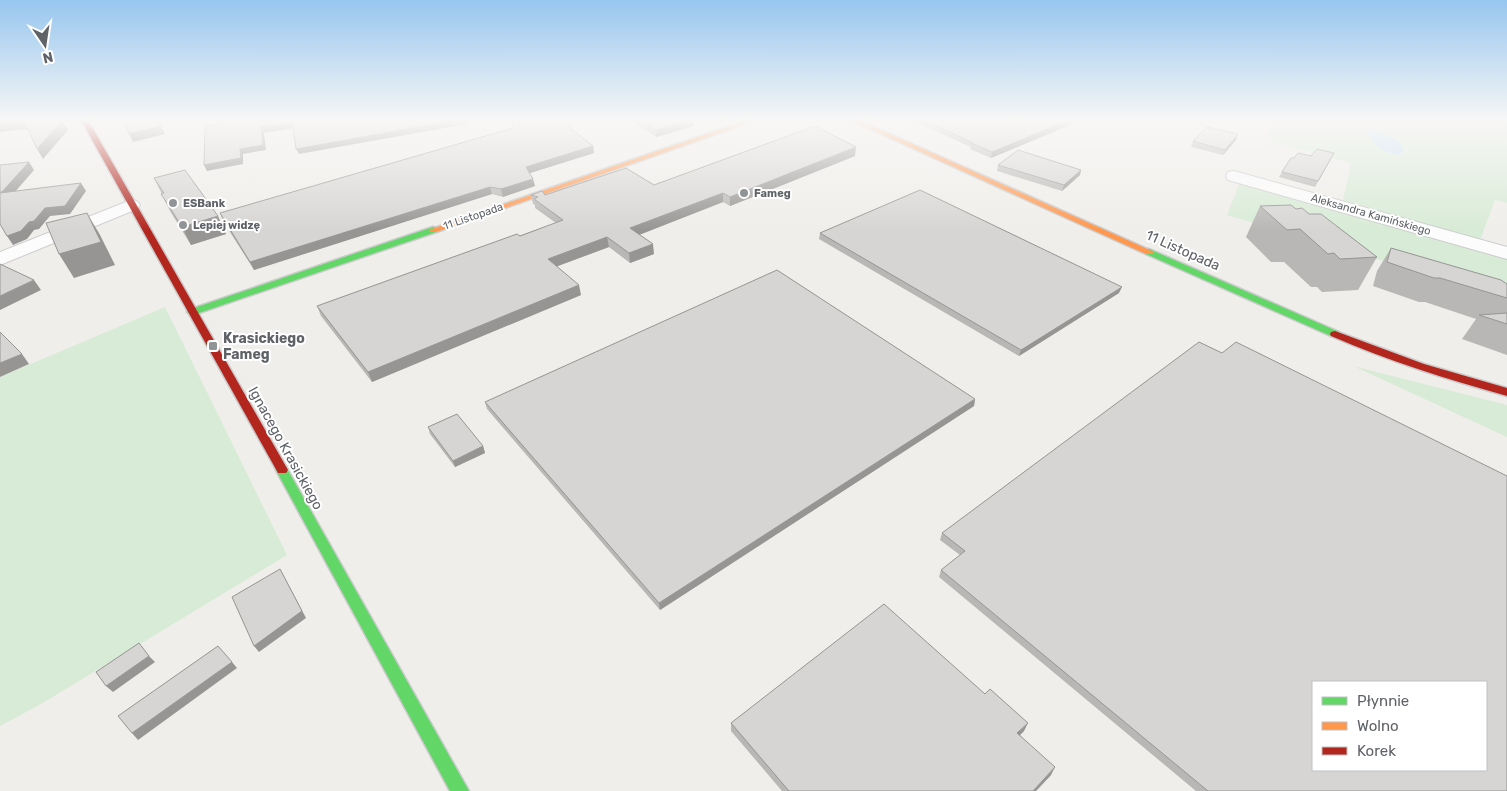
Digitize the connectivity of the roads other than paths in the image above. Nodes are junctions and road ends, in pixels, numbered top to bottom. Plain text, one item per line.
1 (104, 157) edge
2 (646, 157) edge
3 (936, 157) edge
4 (1234, 176) dead end
5 (131, 205) junction
6 (1507, 253) edge
7 (0, 259) edge
8 (192, 312) junction
9 (1500, 392) edge
10 (460, 791) edge

1 - 5 street, Ignacego Krasickiego
2 - 8 street, 11 Listopada
3 - 9 street, 11 Listopada
4 - 6 street, Aleksandra Kamińskiego
5 - 7 street
5 - 8 street, Ignacego Krasickiego
8 - 10 street, Ignacego Krasickiego

